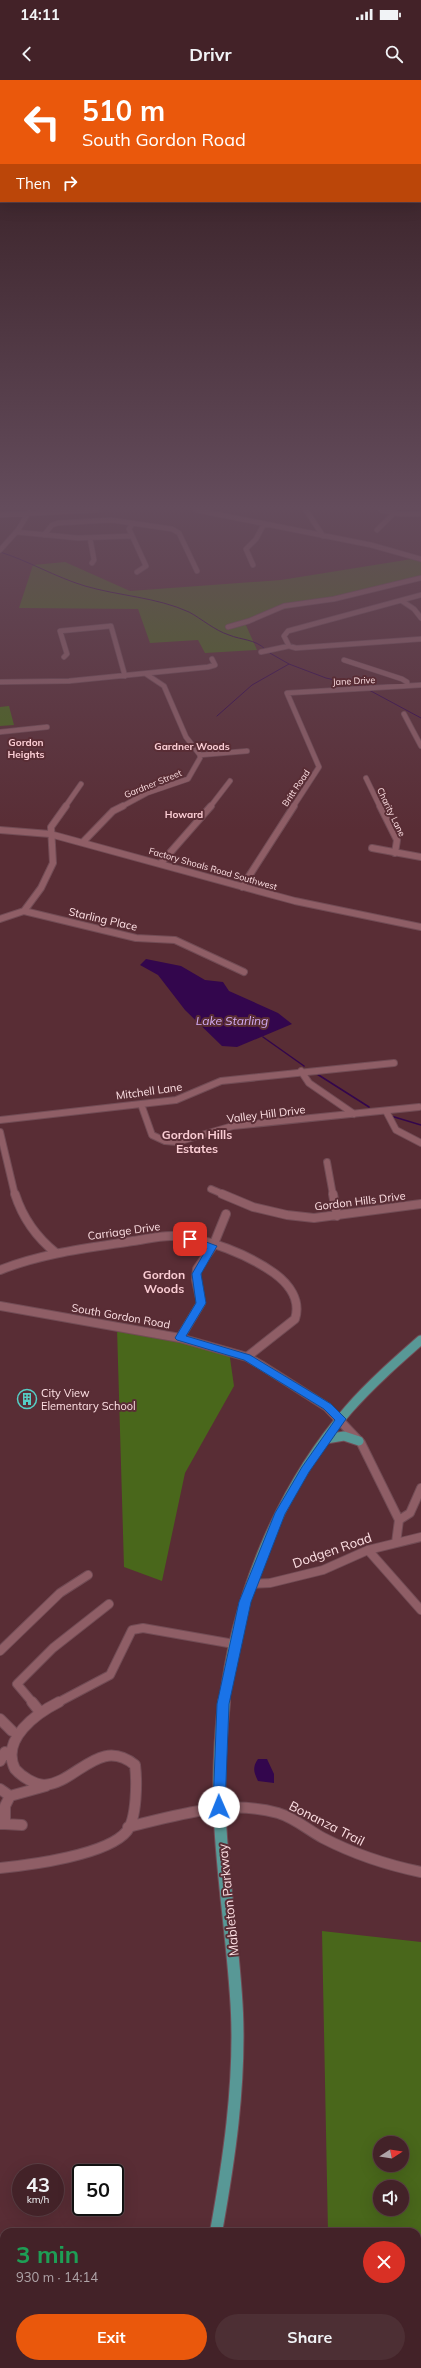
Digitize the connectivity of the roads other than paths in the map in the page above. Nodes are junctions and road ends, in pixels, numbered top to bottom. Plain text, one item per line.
1 (259, 617) edge
2 (342, 617) edge
3 (228, 627) dead end
4 (421, 639) edge
5 (289, 646) junction
6 (261, 652) dead end
7 (64, 657) dead end
8 (212, 659) dead end
9 (344, 660) dead end
10 (146, 674) junction
11 (125, 676) junction
12 (0, 682) edge
13 (421, 685) edge
14 (407, 686) junction
15 (287, 693) joint
16 (404, 714) dead end
17 (47, 727) dead end
18 (0, 732) edge
19 (421, 746) edge
20 (247, 751) dead end
21 (200, 755) junction
22 (366, 778) dead end
23 (230, 781) dead end
24 (81, 784) dead end
25 (0, 830) edge
26 (50, 834) junction
27 (83, 842) junction
28 (372, 848) dead end
29 (394, 852) junction
30 (421, 857) edge
31 (161, 863) junction
32 (242, 887) junction
33 (24, 911) junction
34 (0, 919) edge
35 (421, 927) edge
36 (244, 972) dead end
37 (394, 1062) dead end
38 (301, 1072) junction
39 (141, 1104) junction
40 (418, 1107) dead end
41 (386, 1111) junction
42 (354, 1114) junction
43 (0, 1120) edge
44 (0, 1132) edge
45 (421, 1143) edge
46 (327, 1162) dead end
47 (211, 1189) dead end
48 (421, 1204) edge
49 (226, 1214) dead end
50 (337, 1216) junction
51 (213, 1246) junction
52 (56, 1253) junction
53 (0, 1270) edge
54 (0, 1306) edge
55 (180, 1338) junction
56 (421, 1340) edge
57 (247, 1357) junction
58 (340, 1419) junction
59 (326, 1439) junction
60 (359, 1441) junction
61 (421, 1488) edge
62 (399, 1520) junction
63 (421, 1537) edge
64 (396, 1543) junction
65 (368, 1550) junction
66 (88, 1575) dead end
67 (251, 1584) junction
68 (109, 1604) dead end
69 (421, 1610) edge
70 (234, 1644) junction
71 (0, 1651) edge
72 (40, 1712) junction
73 (0, 1719) edge
74 (12, 1730) junction
75 (2, 1756) edge
76 (48, 1785) junction
77 (0, 1789) edge
78 (10, 1796) junction
79 (219, 1807) junction
80 (2, 1824) edge
81 (22, 1825) dead end
82 (128, 1827) junction
83 (0, 1868) edge
84 (421, 1872) edge
85 (217, 2228) edge

1 - 3 street
2 - 5 street
4 - 5 street
5 - 6 street
7 - 11 street
8 - 10 street
9 - 14 street
10 - 11 street
10 - 21 street
11 - 12 street
13 - 14 street, Jane Drive
14 - 15 street, Jane Drive
15 - 32 street, Britt Road
16 - 19 street
17 - 18 street
20 - 21 street
21 - 27 street, Gardner Street
22 - 29 street, Charity Lane
23 - 31 street
24 - 26 street
25 - 26 street, Factory Shoals Road Southwest
26 - 27 street, Factory Shoals Road Southwest
26 - 33 street
27 - 31 street, Factory Shoals Road Southwest
28 - 29 street
29 - 30 street
31 - 32 street, Factory Shoals Road Southwest
32 - 35 street, Factory Shoals Road Southwest
33 - 34 street
33 - 36 street, Starling Place
37 - 38 street, Mitchell Lane
38 - 39 street, Mitchell Lane
38 - 42 street
39 - 42 street, Valley Hill Drive
39 - 43 street, Mitchell Lane
40 - 41 street, Valley Hill Drive
41 - 42 street, Valley Hill Drive
41 - 45 street
44 - 52 street
46 - 50 street
47 - 50 street, Gordon Hills Drive
48 - 50 street, Gordon Hills Drive
49 - 51 street
51 - 52 street, Carriage Drive
51 - 55 street
51 - 57 street, Carriage Drive
52 - 53 street, Carriage Drive
54 - 55 street, South Gordon Road
55 - 57 street, South Gordon Road
56 - 58 main road, Mableton Parkway
57 - 58 street, South Gordon Road
58 - 59 main road, Mableton Parkway
58 - 60 street, South Gordon Road
59 - 60 main road
59 - 67 main road, Mableton Parkway
60 - 62 street, South Gordon Road
61 - 62 street
62 - 64 street
63 - 64 street, Dodgen Road
64 - 65 street, Dodgen Road
65 - 67 street, Dodgen Road
65 - 69 street
66 - 71 street
67 - 70 main road, Mableton Parkway
68 - 72 street
70 - 72 street
70 - 79 main road, Mableton Parkway
72 - 74 street
73 - 74 street
74 - 75 street
75 - 76 street
76 - 78 street
76 - 82 street
77 - 78 street
78 - 80 street
79 - 82 street, Bonanza Trail
79 - 84 street, Bonanza Trail
79 - 85 main road, Mableton Parkway
80 - 81 street
82 - 83 street

